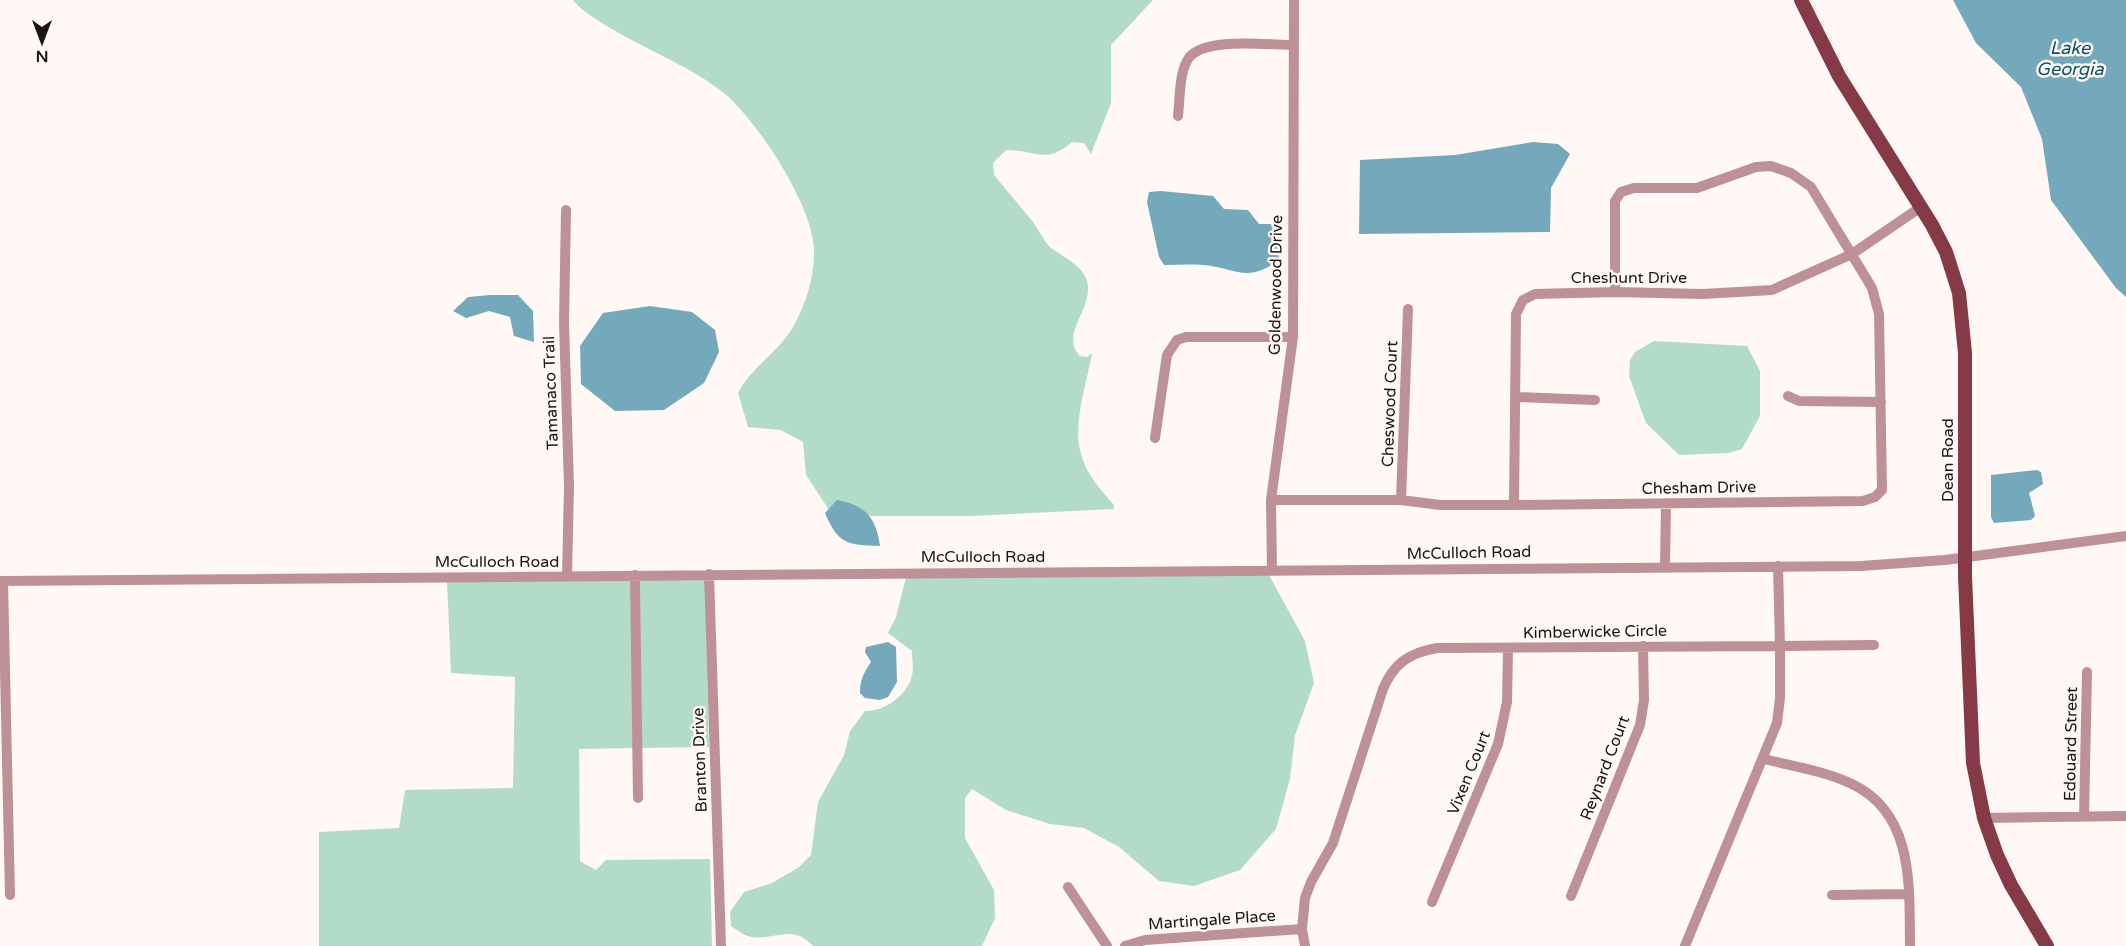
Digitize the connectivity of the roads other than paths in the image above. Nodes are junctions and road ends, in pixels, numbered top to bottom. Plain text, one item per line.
1 (1294, 0) edge
2 (1801, 0) edge
3 (1293, 45) junction
4 (1178, 116) dead end
5 (1922, 207) junction
6 (566, 210) dead end
7 (1852, 255) junction
8 (1615, 291) junction
9 (1408, 309) dead end
10 (1293, 337) junction
11 (1788, 396) dead end
12 (1517, 397) junction
13 (1595, 400) dead end
14 (1881, 402) junction
15 (1155, 438) dead end
16 (1271, 500) junction
17 (1401, 500) junction
18 (1666, 504) junction
19 (1514, 505) junction
20 (2126, 536) edge
21 (1965, 557) junction
22 (1665, 566) junction
23 (1778, 566) junction
24 (1272, 570) junction
25 (709, 574) junction
26 (635, 575) junction
27 (567, 576) junction
28 (2, 581) edge
29 (1874, 645) dead end
30 (1643, 646) junction
31 (1780, 646) junction
32 (1508, 649) junction
33 (2087, 672) dead end
34 (1764, 759) junction
35 (638, 798) dead end
36 (2126, 816) edge
37 (2084, 817) junction
38 (1984, 818) junction
39 (1068, 887) dead end
40 (1909, 894) junction
41 (10, 895) dead end
42 (1832, 895) dead end
43 (1571, 896) dead end
44 (1432, 902) dead end
45 (1302, 929) junction
46 (721, 946) edge
47 (1107, 946) edge
48 (1125, 946) edge
49 (1305, 946) edge
50 (1685, 946) edge
51 (1910, 946) edge
52 (2047, 946) edge

1 - 3 street, Goldenwood Drive
2 - 5 main road, Dean Road
3 - 4 street
3 - 10 street, Goldenwood Drive
5 - 7 street, Cheshunt Drive
5 - 21 main road, Dean Road
6 - 27 street, Tamanaco Trail
7 - 8 street, Cheshunt Drive
7 - 8 street, Chesham Drive
7 - 14 street, Chesham Drive
8 - 12 street, Cheshunt Drive
9 - 17 street, Cheswood Court
10 - 15 street
10 - 16 street, Goldenwood Drive
11 - 14 street
12 - 13 street
12 - 19 street, Cheshunt Drive
14 - 18 street, Chesham Drive
16 - 17 street, Chesham Drive
16 - 24 street, Goldenwood Drive
17 - 19 street, Chesham Drive
18 - 19 street, Chesham Drive
18 - 22 street
20 - 21 street, McCulloch Road
21 - 23 street, McCulloch Road
21 - 38 main road, Dean Road
22 - 23 street, McCulloch Road
22 - 24 street, McCulloch Road
23 - 31 street
24 - 25 street, McCulloch Road
25 - 26 street, McCulloch Road
25 - 46 street, Branton Drive
26 - 27 street, McCulloch Road
26 - 35 street
27 - 28 street, McCulloch Road
28 - 41 street
29 - 31 street, Kimberwicke Circle
30 - 31 street, Kimberwicke Circle
30 - 32 street, Kimberwicke Circle
30 - 43 street, Reynard Court
31 - 34 street
32 - 44 street, Vixen Court
32 - 45 street, Kimberwicke Circle
33 - 37 street, Edouard Street
34 - 40 street
34 - 50 street
36 - 37 street
37 - 38 street
38 - 52 main road, Dean Road
39 - 47 street
40 - 42 street
40 - 51 street
45 - 48 street, Martingale Place
45 - 49 street, Kimberwicke Circle

